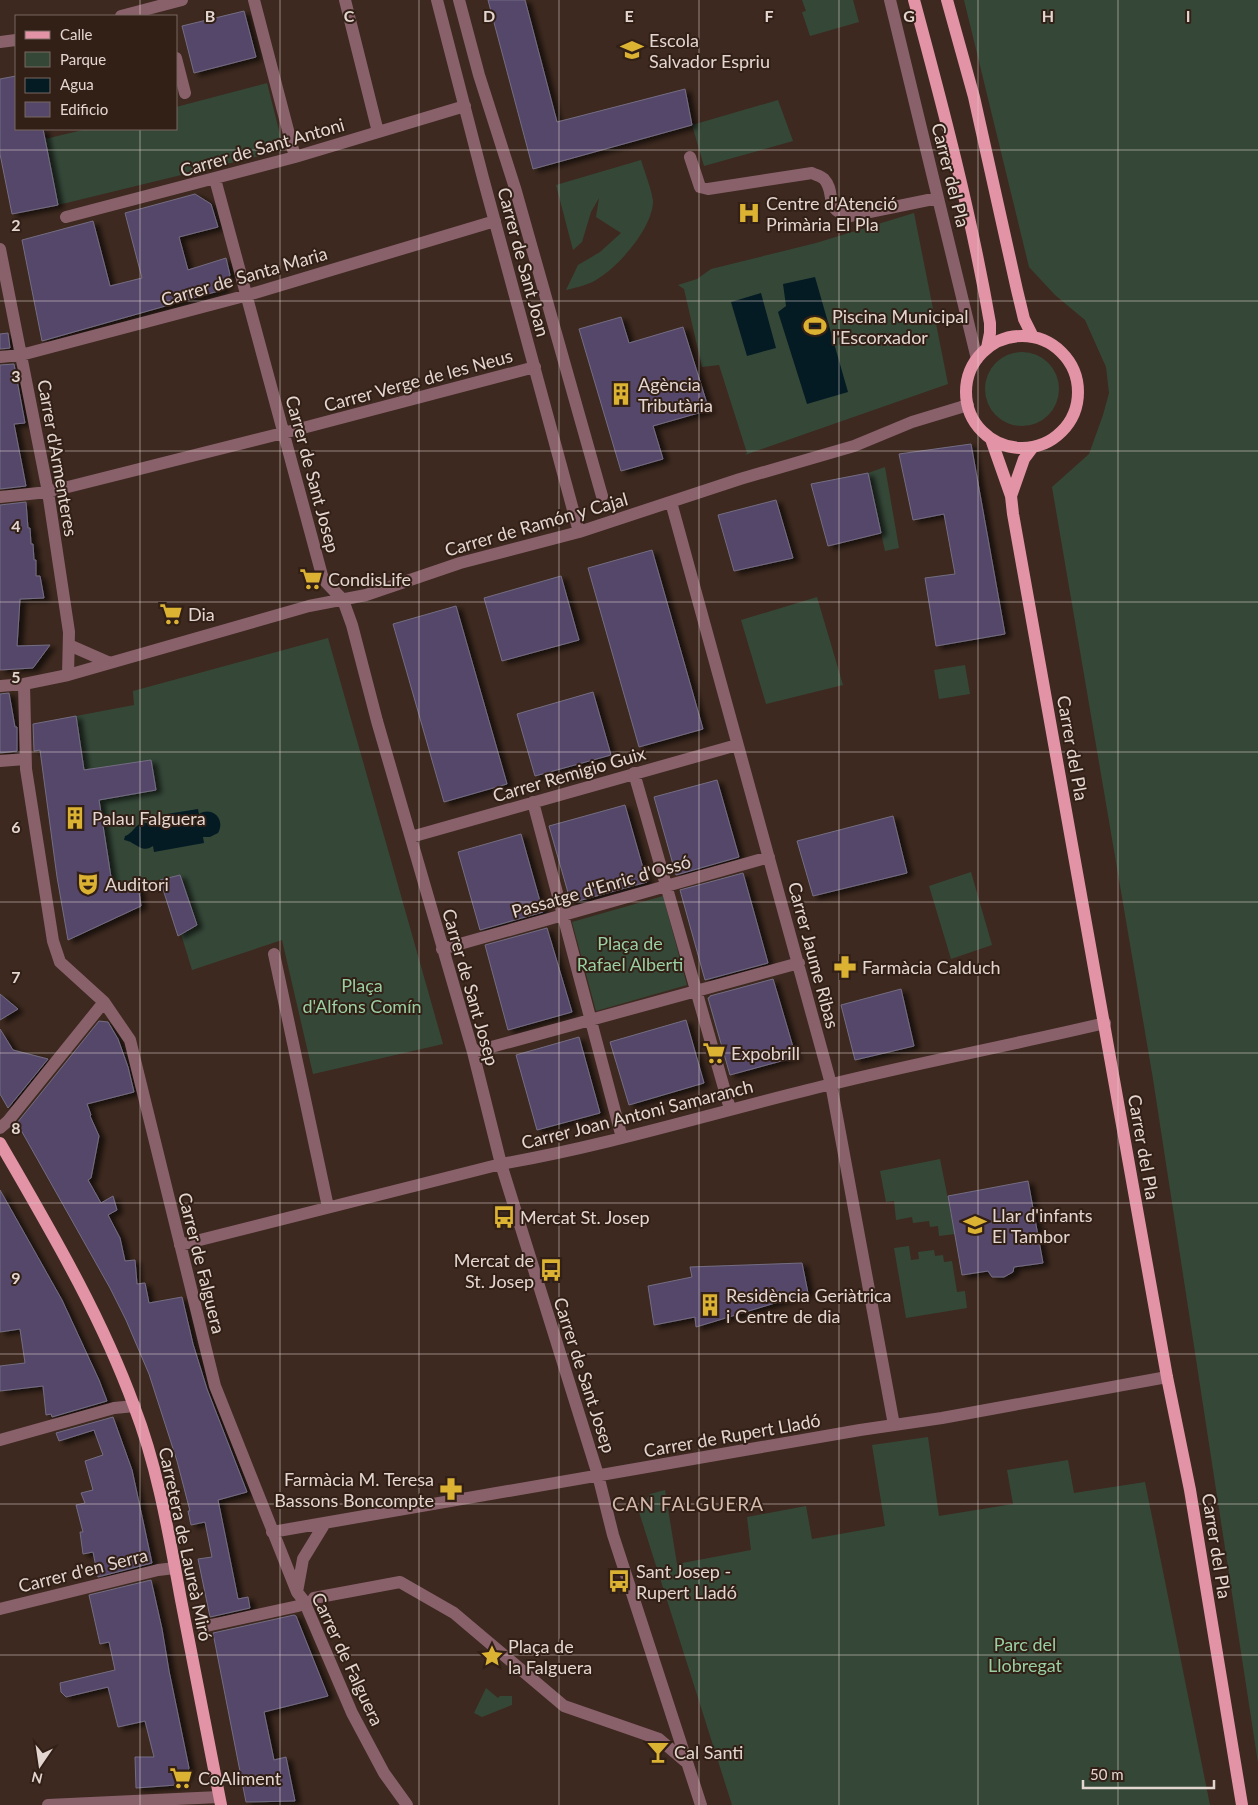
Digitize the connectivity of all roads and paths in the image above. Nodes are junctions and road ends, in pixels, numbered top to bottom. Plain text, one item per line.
1 (182, 0) edge
2 (254, 0) edge
3 (345, 0) edge
4 (437, 0) edge
5 (459, 0) edge
6 (890, 0) edge
7 (914, 0) edge
8 (947, 0) edge
9 (164, 11) edge
10 (130, 15) edge
11 (15, 40) edge
12 (0, 42) edge
13 (178, 66) edge
14 (185, 93) dead end
15 (465, 106) junction
16 (378, 132) junction
17 (295, 157) junction
18 (690, 157) dead end
19 (216, 179) junction
20 (938, 198) junction
21 (66, 217) dead end
22 (495, 221) junction
23 (0, 249) edge
24 (248, 295) junction
25 (1033, 337) junction
26 (987, 348) junction
27 (21, 354) junction
28 (0, 356) edge
29 (977, 359) junction
30 (535, 367) junction
31 (968, 406) junction
32 (284, 433) junction
33 (991, 438) junction
34 (1033, 447) junction
35 (48, 492) junction
36 (0, 496) edge
37 (602, 496) dead end
38 (1011, 496) junction
39 (671, 502) junction
40 (579, 532) junction
41 (343, 600) junction
42 (69, 645) junction
43 (110, 663) junction
44 (68, 675) junction
45 (24, 684) junction
46 (0, 686) edge
47 (737, 744) junction
48 (25, 759) junction
49 (0, 761) edge
50 (634, 773) junction
51 (533, 802) junction
52 (411, 837) junction
53 (769, 857) junction
54 (668, 886) junction
55 (563, 915) junction
56 (442, 949) junction
57 (274, 954) dead end
58 (799, 963) junction
59 (695, 991) junction
60 (104, 1002) junction
61 (591, 1020) junction
62 (1104, 1022) junction
63 (473, 1052) junction
64 (831, 1084) junction
65 (730, 1109) junction
66 (0, 1128) edge
67 (622, 1138) junction
68 (0, 1143) edge
69 (501, 1164) junction
70 (328, 1207) junction
71 (180, 1245) junction
72 (1168, 1377) junction
73 (135, 1406) junction
74 (894, 1425) junction
75 (0, 1440) edge
76 (598, 1475) junction
77 (325, 1523) junction
78 (272, 1532) junction
79 (175, 1568) junction
80 (297, 1592) junction
81 (314, 1598) dead end
82 (298, 1606) dead end
83 (0, 1609) edge
84 (202, 1627) dead end
85 (686, 1762) junction
86 (220, 1801) edge
87 (48, 1805) edge
88 (407, 1805) edge
89 (700, 1805) edge
90 (1242, 1805) edge

1 - 9 street
2 - 17 street
3 - 16 street
4 - 15 street, Carrer de Sant Joan
5 - 37 street, Carrer de Sant Joan
6 - 20 street, Carrer del Pla
7 - 26 main road, Carrer del Pla
8 - 25 main road
9 - 10 street
11 - 12 street
13 - 14 street
15 - 16 street, Carrer de Sant Antoni
15 - 22 street, Carrer de Sant Joan
16 - 17 street, Carrer de Sant Antoni
17 - 19 street, Carrer de Sant Antoni
18 - 20 street
19 - 21 street, Carrer de Sant Antoni
19 - 24 street, Carrer de Sant Josep
20 - 29 street, Carrer del Pla
22 - 24 street, Carrer de Santa Maria
22 - 30 street, Carrer de Sant Joan
23 - 27 street, Carrer d'Armenteres
24 - 27 street, Carrer de Santa Maria
24 - 32 street, Carrer de Sant Josep
25 - 26 main road
25 - 34 main road
26 - 29 main road
27 - 28 street, Carrer de Santa Maria
27 - 35 street, Carrer d'Armenteres
29 - 31 main road
30 - 32 street, Carrer Verge de les Neus
30 - 40 street, Carrer de Sant Joan
31 - 33 main road
31 - 39 street, Carrer de Ramón y Cajal
32 - 35 street, Carrer Verge de les Neus
32 - 41 street, Carrer de Sant Josep
33 - 34 main road
33 - 38 main road, Carrer del Pla
34 - 38 main road, Carrer del Pla
35 - 36 street, Carrer Verge de les Neus
35 - 42 street, Carrer d'Armenteres
38 - 62 main road, Carrer del Pla
39 - 40 street, Carrer de Ramón y Cajal
39 - 47 street, Carrer Jaume Ribas
40 - 41 street, Carrer de Ramón y Cajal
41 - 43 street, Carrer de Ramón y Cajal
41 - 52 street, Carrer de Sant Josep
42 - 43 street
42 - 44 street, Carrer d'Armenteres
43 - 44 street, Carrer de Ramón y Cajal
44 - 45 street, Carrer de Ramón y Cajal
45 - 46 street, Carrer de Ramón y Cajal
45 - 48 street, Carrer de Falguera
47 - 50 street, Carrer Remigio Guix
47 - 53 street, Carrer Jaume Ribas
48 - 49 street
48 - 60 street, Carrer de Falguera
50 - 51 street, Carrer Remigio Guix
50 - 54 street
51 - 52 street, Carrer Remigio Guix
51 - 55 street
52 - 56 street, Carrer de Sant Josep
53 - 54 street, Passatge d'Enric d'Ossó
53 - 58 street, Carrer Jaume Ribas
54 - 55 street, Passatge d'Enric d'Ossó
54 - 59 street
55 - 56 street, Passatge d'Enric d'Ossó
55 - 61 street
56 - 63 street, Carrer de Sant Josep
57 - 70 street
58 - 59 street
58 - 64 street, Carrer Jaume Ribas
59 - 61 street
59 - 65 street
60 - 66 street
60 - 71 street, Carrer de Falguera
61 - 63 street
61 - 67 street
62 - 64 street, Carrer Joan Antoni Samaranch
62 - 72 main road, Carrer del Pla
63 - 69 street, Carrer de Sant Josep
64 - 65 street, Carrer Joan Antoni Samaranch
64 - 74 street, Carrer Jaume Ribas
65 - 67 street, Carrer Joan Antoni Samaranch
67 - 69 street, Carrer Joan Antoni Samaranch
68 - 73 main road, Carretera de Laureà Miró
69 - 70 street, Carrer Joan Antoni Samaranch
69 - 76 street, Carrer de Sant Josep
70 - 71 street, Carrer Joan Antoni Samaranch
71 - 78 street, Carrer de Falguera
72 - 74 street, Carrer de Rupert Lladó
72 - 90 main road, Carrer del Pla
73 - 75 street
73 - 79 main road, Carretera de Laureà Miró
74 - 76 street, Carrer de Rupert Lladó
76 - 77 street, Carrer de Rupert Lladó
76 - 85 street, Carrer de Sant Josep
77 - 78 street, Carrer de Rupert Lladó
77 - 80 street, Carrer de Falguera
78 - 80 street, Carrer de Falguera
79 - 83 street, Carrer d'en Serra
79 - 86 main road, Carretera de Laureà Miró
80 - 88 street, Carrer de Falguera
81 - 85 street
82 - 84 street
85 - 89 street, Carrer de Sant Josep
86 - 87 street

